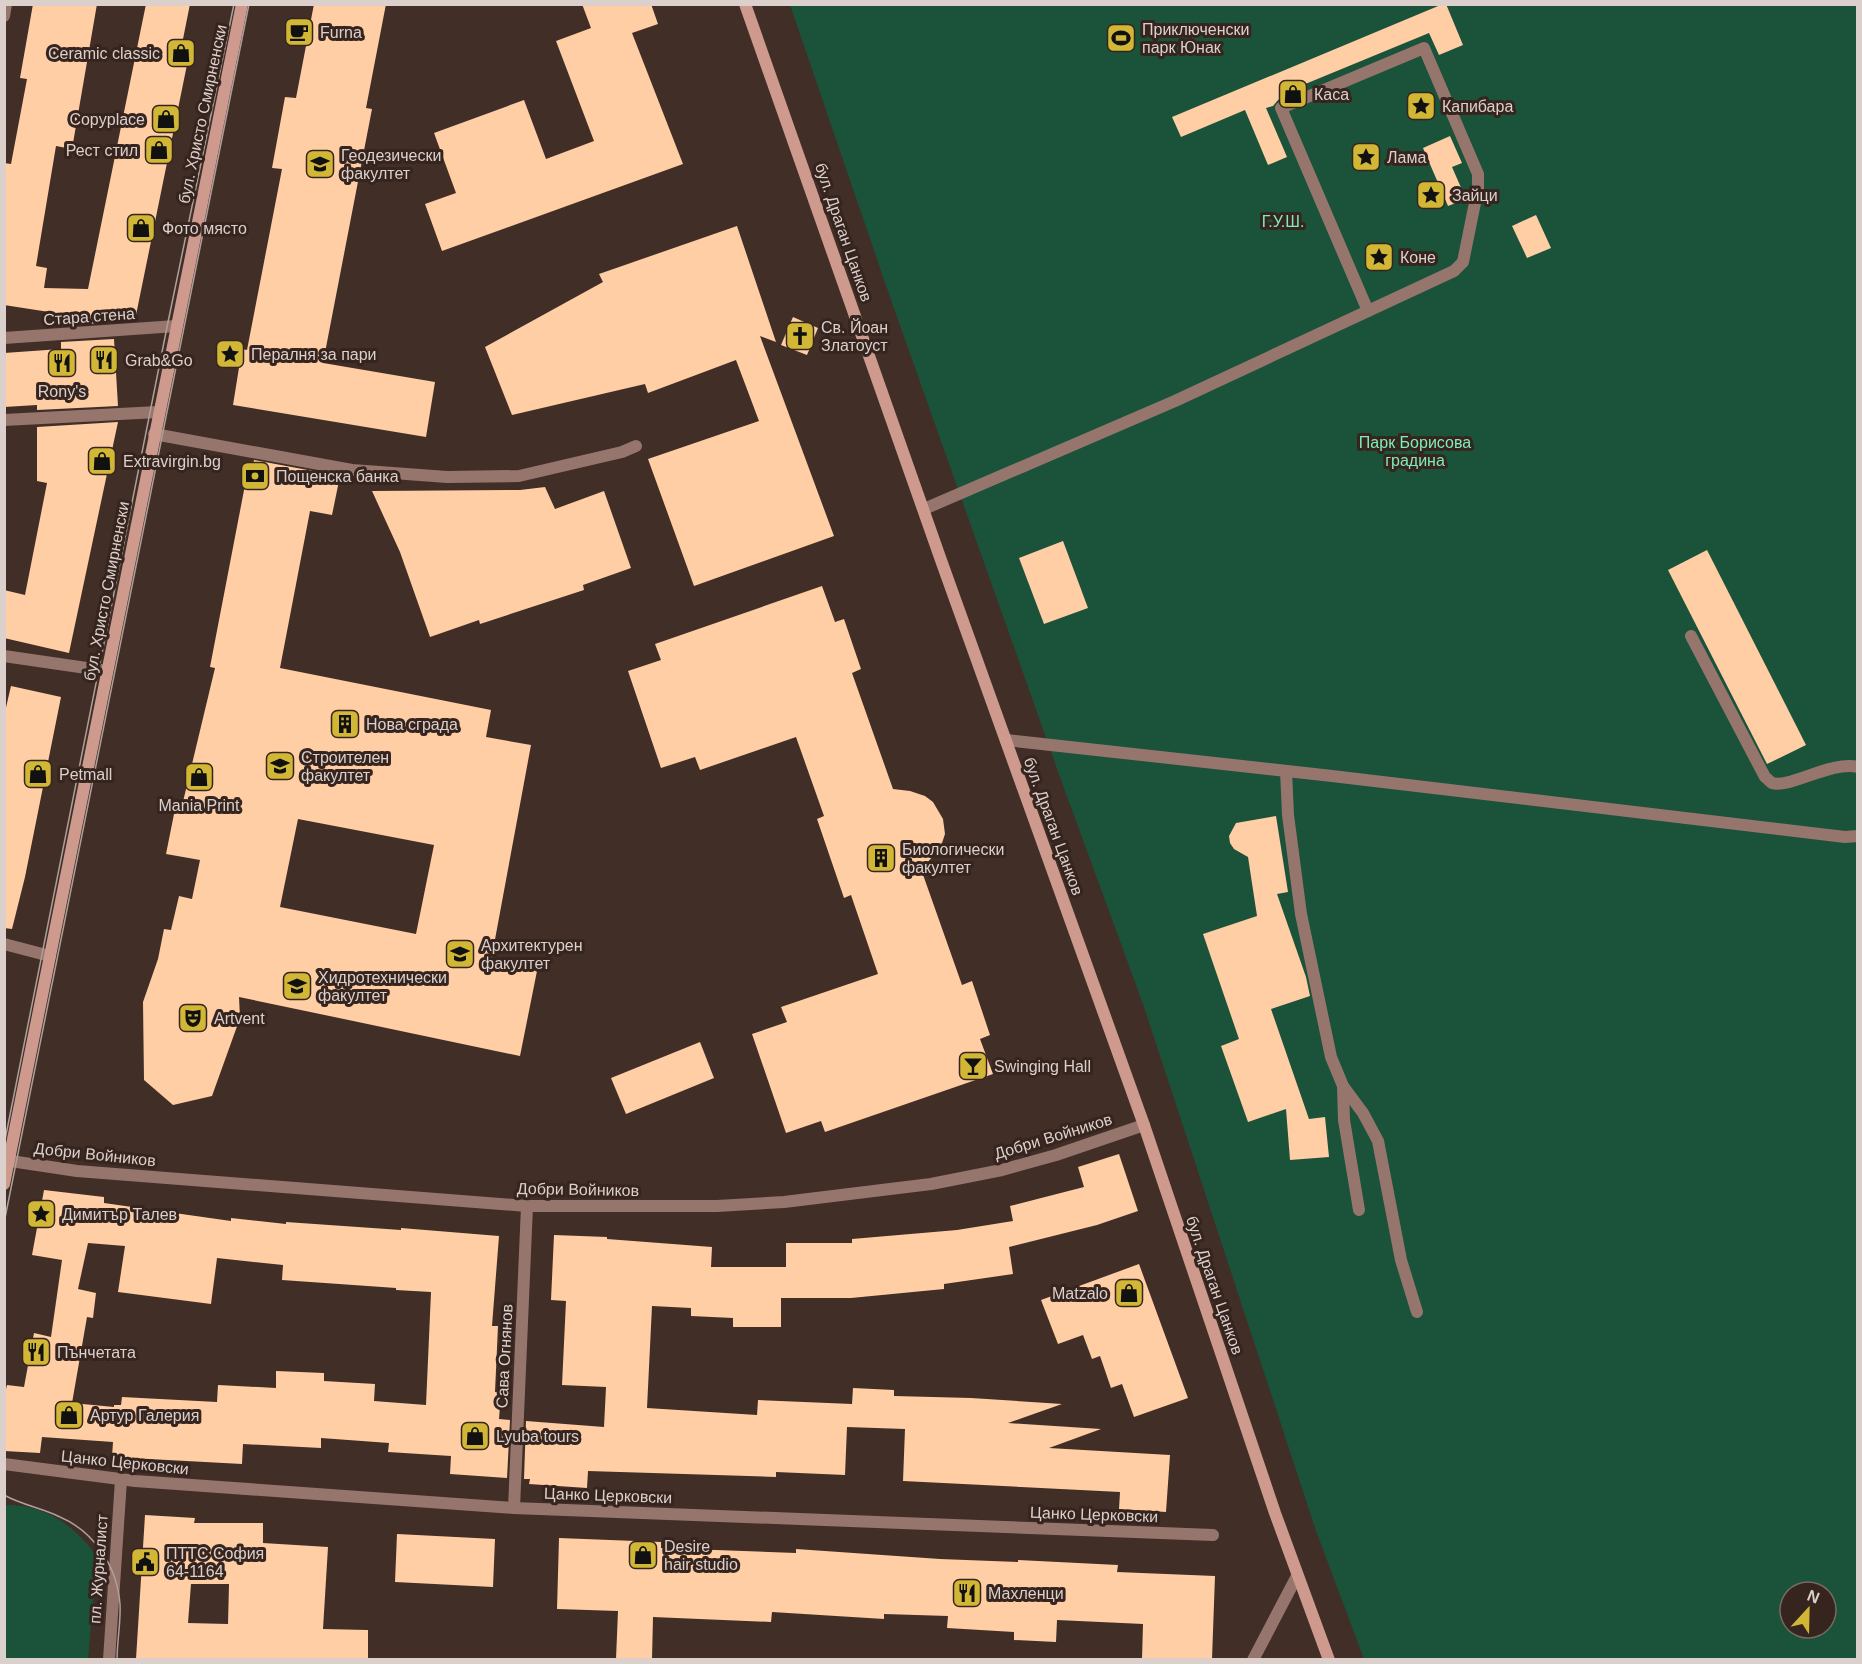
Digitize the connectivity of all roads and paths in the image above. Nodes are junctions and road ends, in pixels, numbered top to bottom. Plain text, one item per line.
1 (6, 4) edge
2 (242, 4) edge
3 (745, 4) edge
4 (4, 16) edge
5 (1368, 311) junction
6 (176, 326) junction
7 (4, 338) edge
8 (158, 412) junction
9 (4, 420) edge
10 (154, 434) junction
11 (636, 446) dead end
12 (924, 509) junction
13 (1691, 636) dead end
14 (4, 656) edge
15 (107, 671) junction
16 (1006, 740) junction
17 (1857, 767) edge
18 (1286, 771) junction
19 (1857, 836) edge
20 (4, 944) edge
21 (50, 956) junction
22 (1343, 1086) junction
23 (1144, 1125) junction
24 (7, 1160) edge
25 (4, 1184) edge
26 (527, 1206) junction
27 (1359, 1210) dead end
28 (1417, 1312) dead end
29 (4, 1464) edge
30 (121, 1480) junction
31 (514, 1508) junction
32 (1212, 1535) dead end
33 (1297, 1576) junction
34 (109, 1659) edge
35 (1253, 1659) edge
36 (1329, 1659) edge

1 - 4 street
2 - 6 street, бул. Христо Смирненски
3 - 12 street, бул. Драган Цанков
5 - 5 street
5 - 12 street
6 - 7 street, Стара стена
6 - 8 street, бул. Христо Смирненски
8 - 9 street
8 - 10 street, бул. Христо Смирненски
10 - 11 street
10 - 15 street, бул. Христо Смирненски
12 - 16 street, бул. Драган Цанков
13 - 17 street
14 - 15 street
15 - 21 street, бул. Христо Смирненски
16 - 18 street
16 - 23 street, бул. Драган Цанков
18 - 19 street
18 - 22 street
20 - 21 street
21 - 24 street, бул. Христо Смирненски
22 - 27 street
22 - 28 street
23 - 26 street, Добри Войников
23 - 33 street, бул. Драган Цанков
24 - 25 street, бул. Христо Смирненски
24 - 26 street, Добри Войников
26 - 31 street, Сава Огнянов
29 - 30 street, Цанко Церковски
30 - 31 street, Цанко Церковски
30 - 34 street, пл. Журналист
31 - 32 street, Цанко Церковски
33 - 35 street
33 - 36 street, бул. Драган Цанков

